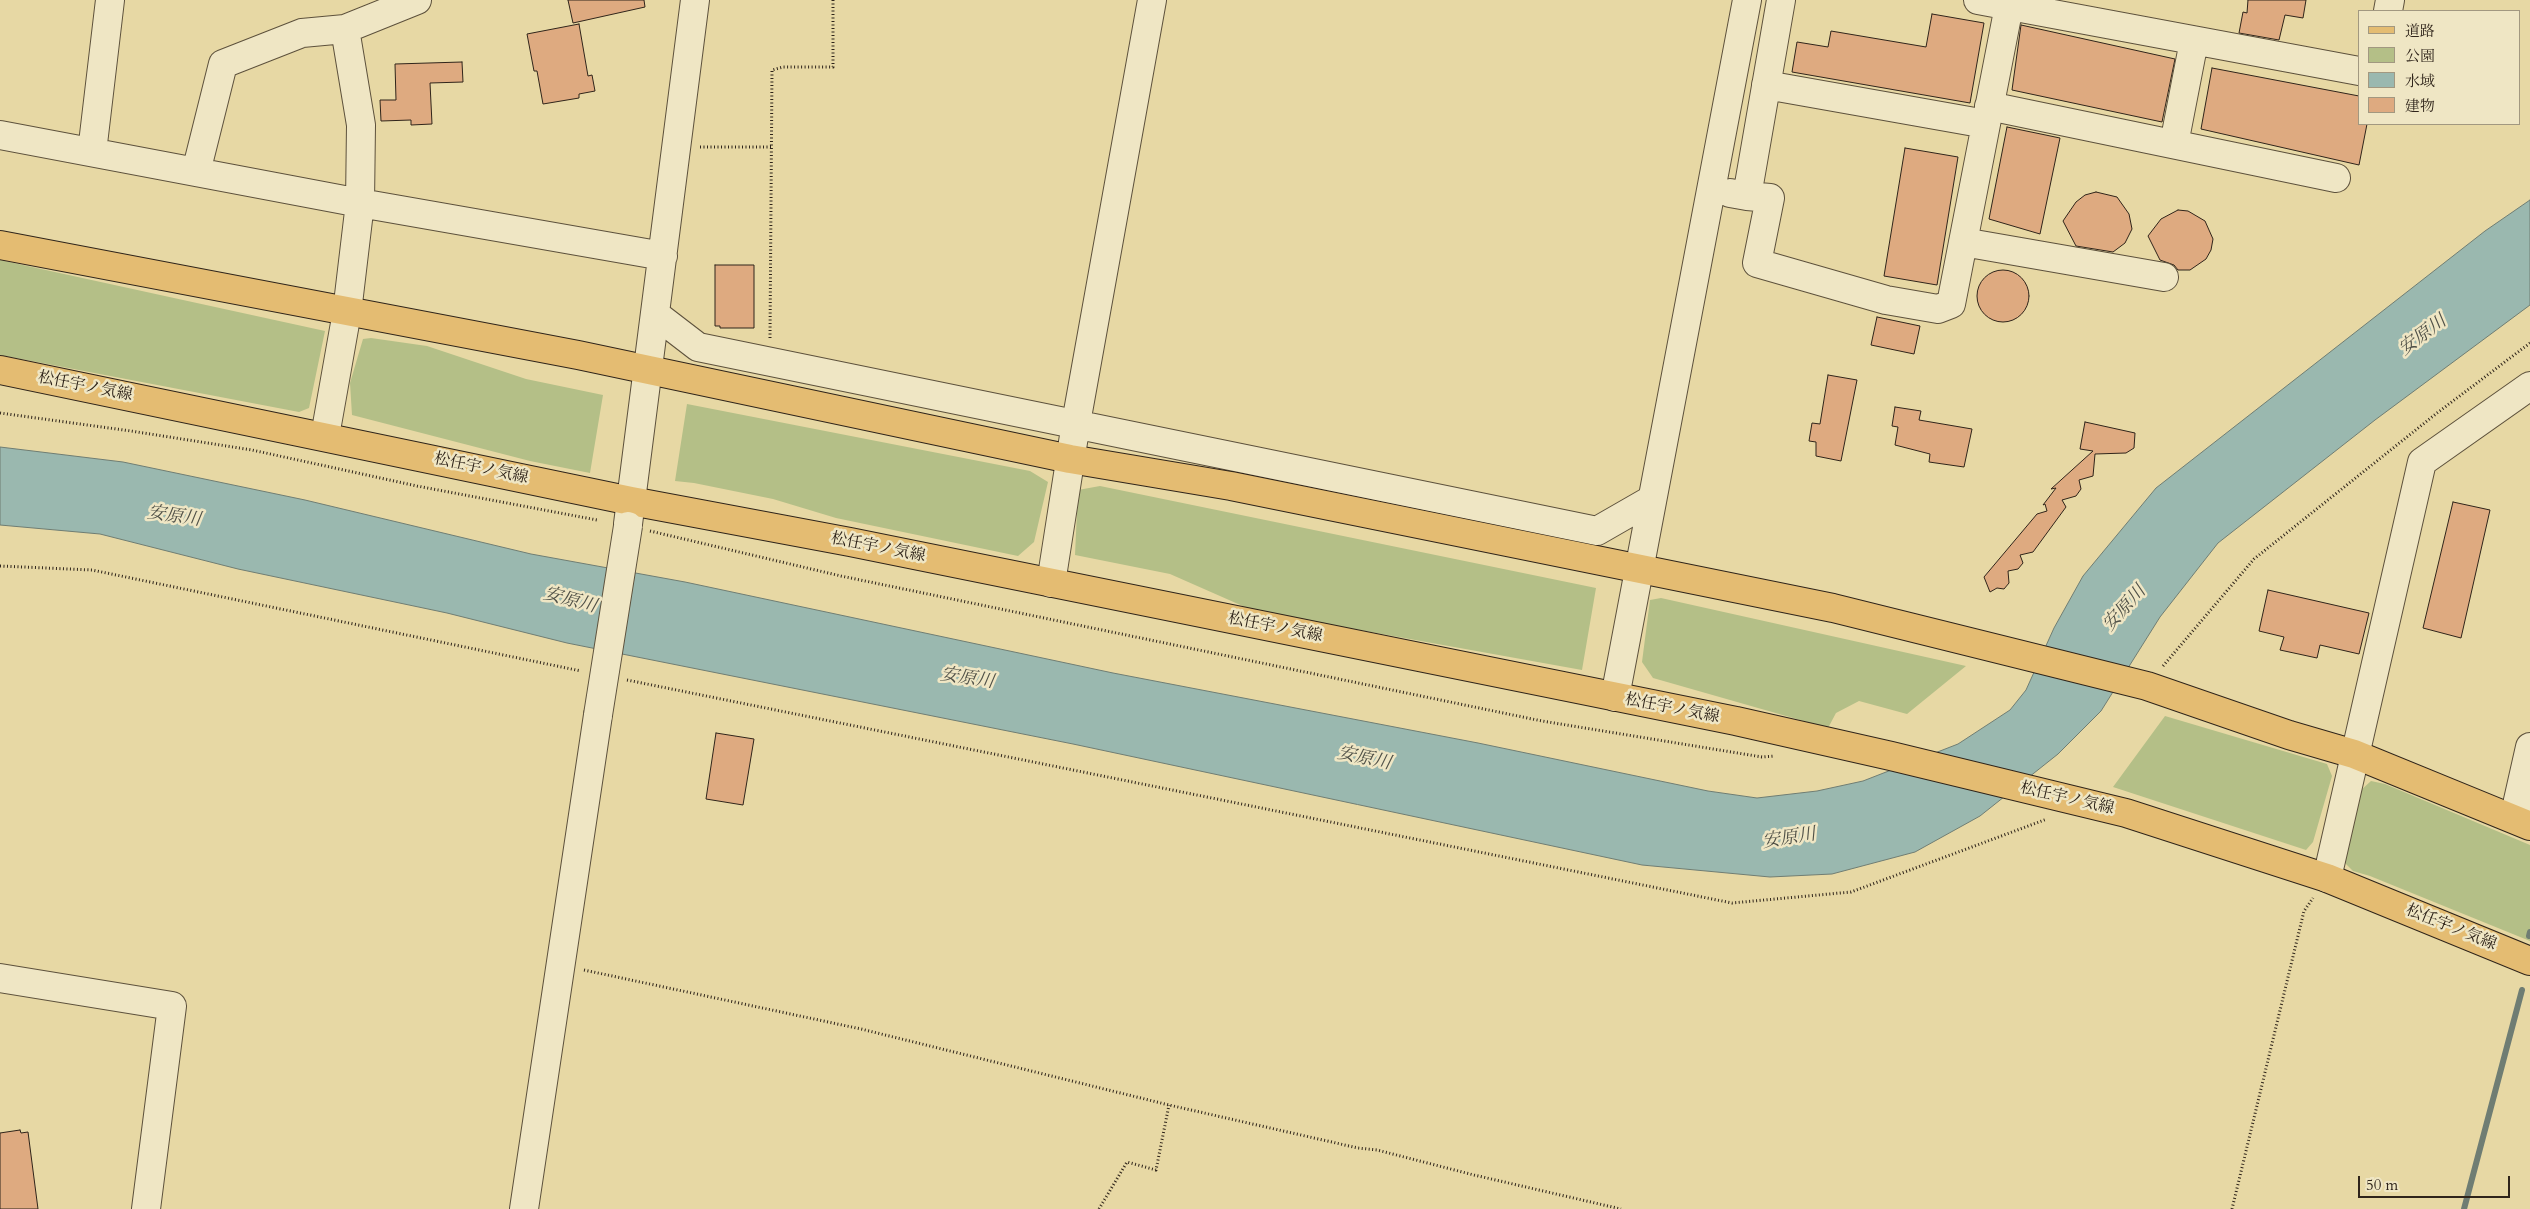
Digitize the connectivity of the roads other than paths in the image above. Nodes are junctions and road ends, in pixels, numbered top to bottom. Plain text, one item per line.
1 (110, 0) edge
2 (417, 0) edge
3 (695, 0) edge
4 (1152, 0) edge
5 (1747, 0) edge
6 (1781, 0) edge
7 (1978, 0) edge
8 (2009, 6) junction
9 (344, 29) junction
10 (2194, 40) junction
11 (2358, 71) edge
12 (1766, 85) junction
13 (1988, 115) junction
14 (0, 135) edge
15 (2174, 144) junction
16 (92, 152) junction
17 (196, 172) junction
18 (2336, 178) dead end
19 (1711, 190) junction
20 (1747, 196) junction
21 (360, 203) junction
22 (1962, 242) junction
23 (0, 245) edge
24 (663, 256) junction
25 (2164, 277) dead end
26 (348, 312) junction
27 (655, 314) junction
28 (648, 369) junction
29 (0, 370) edge
30 (2530, 386) edge
31 (1076, 423) junction
32 (324, 436) junction
33 (1070, 459) junction
34 (1651, 500) junction
35 (630, 513) junction
36 (1638, 568) junction
37 (1051, 583) junction
38 (1615, 697) junction
39 (2530, 747) edge
40 (2354, 754) junction
41 (2522, 822) edge
42 (2327, 878) junction
43 (2530, 961) edge
44 (0, 978) edge
45 (146, 1209) edge
46 (524, 1209) edge

1 - 16 street
2 - 9 street
3 - 24 street
4 - 31 street
5 - 19 street
6 - 12 street
7 - 8 street
8 - 10 street
8 - 13 street
9 - 17 street
9 - 21 street
10 - 11 street
10 - 15 street
12 - 13 street
12 - 20 street
13 - 15 street
13 - 22 street
14 - 16 street
15 - 18 street
16 - 17 street
17 - 21 street
19 - 20 street
19 - 34 street
20 - 22 street
21 - 24 street
21 - 26 street
22 - 25 street
23 - 26 main road
24 - 27 street
26 - 28 main road
26 - 32 street
27 - 28 street
27 - 31 street
28 - 33 main road
28 - 35 street
29 - 32 main road, 松任宇ノ気線
30 - 40 street
31 - 33 street
31 - 34 street
32 - 35 main road, 松任宇ノ気線
33 - 36 main road
33 - 37 street
34 - 36 street
35 - 37 main road, 松任宇ノ気線
35 - 46 street, bridge
36 - 38 street
36 - 40 main road
37 - 38 main road, 松任宇ノ気線
38 - 42 main road, 松任宇ノ気線
39 - 41 street
40 - 41 main road
40 - 42 street
42 - 43 main road, 松任宇ノ気線
44 - 45 street

